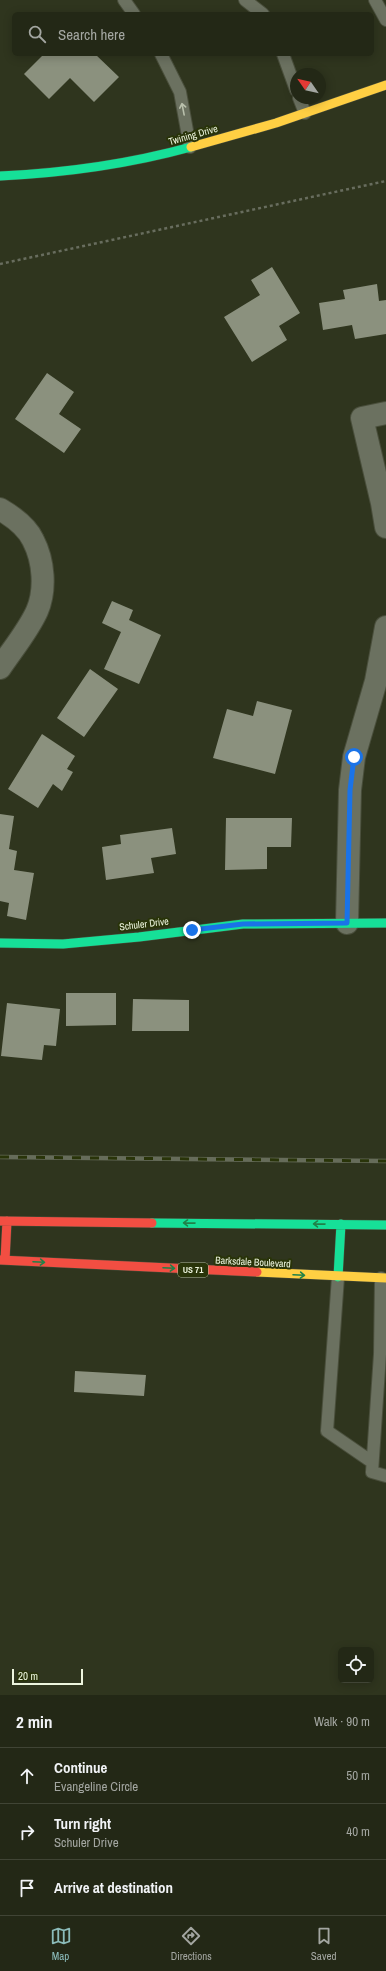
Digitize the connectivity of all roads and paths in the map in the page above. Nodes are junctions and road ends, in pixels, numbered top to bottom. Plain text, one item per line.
1 (124, 0) edge
2 (246, 0) edge
3 (375, 0) edge
4 (133, 12) edge
5 (261, 12) edge
6 (386, 20) edge
7 (162, 56) edge
8 (284, 56) edge
9 (290, 73) edge
10 (386, 85) edge
11 (301, 104) edge
12 (305, 113) junction
13 (190, 147) junction
14 (0, 176) edge
15 (386, 181) edge
16 (0, 264) edge
17 (386, 413) edge
18 (7, 513) edge
19 (386, 527) edge
20 (386, 627) edge
21 (0, 668) edge
22 (347, 923) junction
23 (386, 923) edge
24 (0, 943) edge
25 (4, 1221) edge
26 (341, 1224) junction
27 (386, 1225) edge
28 (3, 1260) edge
29 (338, 1277) junction
30 (384, 1278) edge
31 (383, 1354) edge
32 (372, 1462) junction
33 (386, 1476) edge

1 - 4 lane
2 - 5 lane
3 - 6 lane
13 -> 7 lane
8 - 9 lane
10 - 12 main road, Twining Drive
11 - 12 lane
12 - 13 main road, Twining Drive
13 - 14 main road, Twining Drive
15 - 16 path
17 - 19 street
18 - 21 street
20 - 22 street
22 - 23 main road, Schuler Drive
22 - 24 main road, Schuler Drive
26 -> 25 main road
25 - 28 main road
26 - 27 main road
26 - 29 main road
28 -> 29 main road, Barksdale Boulevard / US 71
29 - 30 main road, Barksdale Boulevard / US 71
29 - 32 lane
30 - 31 lane
31 - 32 lane
32 - 33 lane

